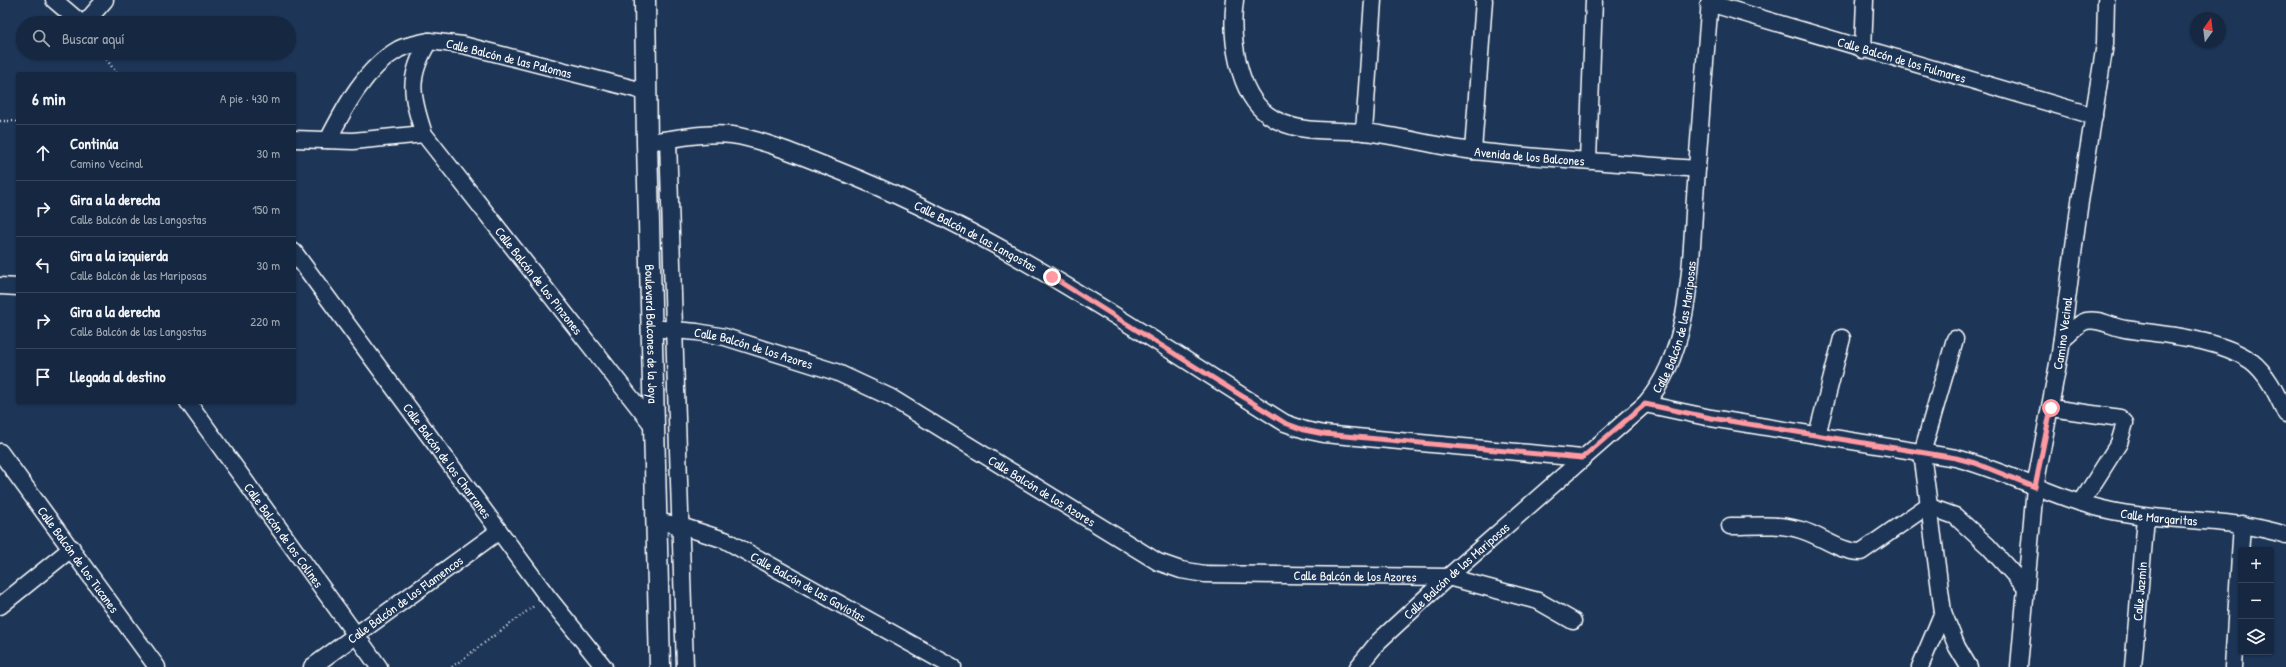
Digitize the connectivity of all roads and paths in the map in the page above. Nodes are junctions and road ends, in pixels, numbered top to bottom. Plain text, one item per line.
1 (54, 0) edge
2 (105, 0) edge
3 (646, 0) edge
4 (1235, 0) edge
5 (1373, 0) edge
6 (1484, 0) edge
7 (1594, 0) edge
8 (1865, 0) edge
9 (2106, 0) edge
10 (1710, 2) edge
11 (73, 16) edge
12 (91, 16) edge
13 (429, 41) junction
14 (1862, 50) junction
15 (107, 60) edge
16 (116, 72) edge
17 (646, 92) junction
18 (2094, 116) junction
19 (0, 121) edge
20 (16, 121) edge
21 (1364, 132) junction
22 (424, 134) junction
23 (296, 139) edge
24 (328, 140) junction
25 (668, 140) junction
26 (647, 142) junction
27 (1473, 151) junction
28 (1588, 160) junction
29 (1697, 169) junction
30 (296, 255) edge
31 (0, 286) edge
32 (16, 287) edge
33 (651, 328) junction
34 (675, 329) junction
35 (1842, 338) dead end
36 (1955, 339) dead end
37 (2062, 339) junction
38 (189, 404) edge
39 (1645, 404) junction
40 (2051, 408) junction
41 (2286, 414) edge
42 (654, 427) junction
43 (1817, 435) junction
44 (0, 452) edge
45 (1922, 453) junction
46 (1582, 458) junction
47 (2035, 487) junction
48 (2081, 502) junction
49 (1928, 506) junction
50 (2146, 517) junction
51 (656, 521) junction
52 (2242, 524) junction
53 (681, 526) junction
54 (1730, 526) dead end
55 (499, 532) junction
56 (2286, 535) edge
57 (72, 548) junction
58 (1448, 578) junction
59 (2026, 588) junction
60 (547, 596) junction
61 (0, 606) edge
62 (1942, 612) junction
63 (1573, 621) dead end
64 (355, 634) junction
65 (158, 667) edge
66 (312, 667) edge
67 (379, 667) edge
68 (452, 667) edge
69 (604, 667) edge
70 (660, 667) edge
71 (685, 667) edge
72 (954, 667) edge
73 (1358, 667) edge
74 (1920, 667) edge
75 (1969, 667) edge
76 (2019, 667) edge
77 (2134, 667) edge
78 (2233, 667) edge

1 - 11 street
2 - 12 street
3 - 17 street, Boulevard Balcones de la Joya
4 - 21 street, Avenida de los Balcones
5 - 21 street
6 - 27 street
7 - 28 street
8 - 14 street
9 - 18 street, Camino Vecinal
10 - 14 street, Calle Balcón de los Fulmares
10 - 29 street, Calle Balcón de las Mariposas
13 - 17 street, Calle Balcón de las Palomas
13 - 22 street, Calle Balcón de las Palomas
13 - 24 street
14 - 18 street, Calle Balcón de los Fulmares
15 - 16 path
17 - 26 street, Boulevard Balcones de la Joya
18 - 37 street, Camino Vecinal
19 - 20 path
21 - 27 street, Avenida de los Balcones
22 - 24 street
22 - 42 street, Calle Balcón de los Pinzones
23 - 24 street
25 - 26 street, Calle Balcón de las Langostas
25 - 34 street, Boulevard Balcones de la Joya
25 - 46 street, Calle Balcón de las Langostas
26 - 33 street, Boulevard Balcones de la Joya
27 - 28 street, Avenida de los Balcones
28 - 29 street, Avenida de los Balcones
29 - 39 street, Calle Balcón de las Mariposas
30 - 55 street, Calle Balcón de los Charranes
31 - 32 street
33 - 34 street, Calle Balcón de los Azores
33 - 42 street, Boulevard Balcones de la Joya
34 - 53 street, Boulevard Balcones de la Joya
34 - 58 street, Calle Balcón de los Azores
35 - 43 street
36 - 45 street
37 - 40 street, Camino Vecinal
37 - 41 street
38 - 64 street, Calle Balcón de los Colines
39 - 43 street
39 - 46 street, Calle Balcón de las Mariposas
40 - 47 street, Camino Vecinal
40 - 48 street
42 - 51 street, Boulevard Balcones de la Joya
43 - 45 street
44 - 57 street, Calle Balcón de los Tucanes
45 - 47 street
45 - 49 street
46 - 58 street, Calle Balcón de las Mariposas
47 - 48 street, Calle Margaritas
47 - 59 street, Camino Vecinal
48 - 50 street, Calle Margaritas
49 - 54 street
49 - 59 street
49 - 62 street
50 - 52 street, Calle Margaritas
50 - 77 street, Calle Jazmín
51 - 53 street, Calle Balcón de las Gaviotas
51 - 70 street, Boulevard Balcones de la Joya
52 - 56 street, Calle Margaritas
52 - 78 street
53 - 71 street, Boulevard Balcones de la Joya
53 - 72 street, Calle Balcón de las Gaviotas
55 - 60 street, Calle Balcón de los Charranes
55 - 64 street, Calle Balcón de los Flamencos
57 - 61 street
57 - 65 street, Calle Balcón de los Tucanes
58 - 63 street, Calle Balcón de los Azores
58 - 73 street, Calle Balcón de las Mariposas
59 - 76 street, Camino Vecinal
60 - 68 path
60 - 69 street, Calle Balcón de los Charranes
62 - 74 street
62 - 75 street
64 - 66 street, Calle Balcón de los Flamencos
64 - 67 street, Calle Balcón de los Colines

